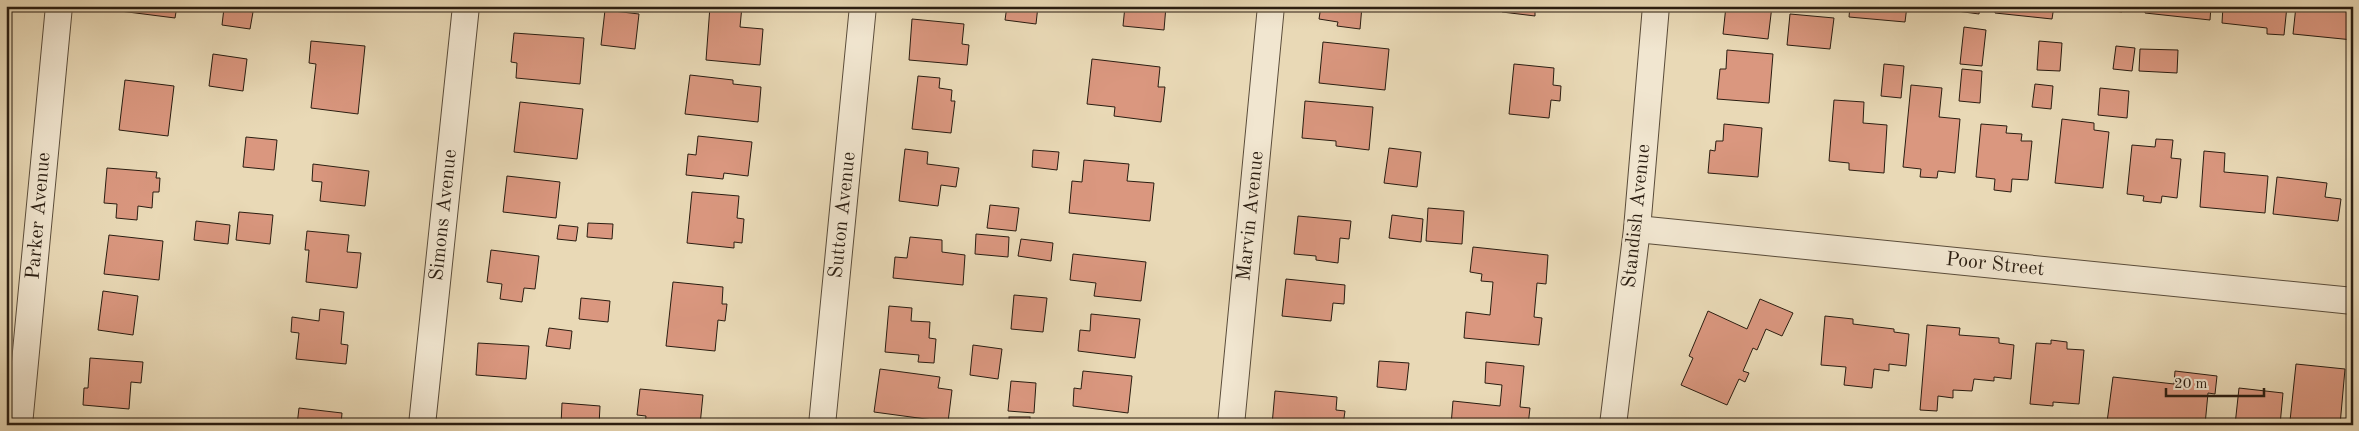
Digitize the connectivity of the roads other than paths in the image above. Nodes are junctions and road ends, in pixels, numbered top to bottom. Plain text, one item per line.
1 (59, 6) edge
2 (466, 6) edge
3 (863, 6) edge
4 (1272, 6) edge
5 (1656, 6) edge
6 (1637, 229) junction
7 (2353, 300) edge
8 (19, 425) edge
9 (422, 425) edge
10 (822, 425) edge
11 (1231, 425) edge
12 (1613, 425) edge

1 - 8 street, Parker Avenue
2 - 9 street, Simons Avenue
3 - 10 street, Sutton Avenue
4 - 11 street, Marvin Avenue
5 - 6 street, Standish Avenue
6 - 7 street, Poor Street
6 - 12 street, Standish Avenue

